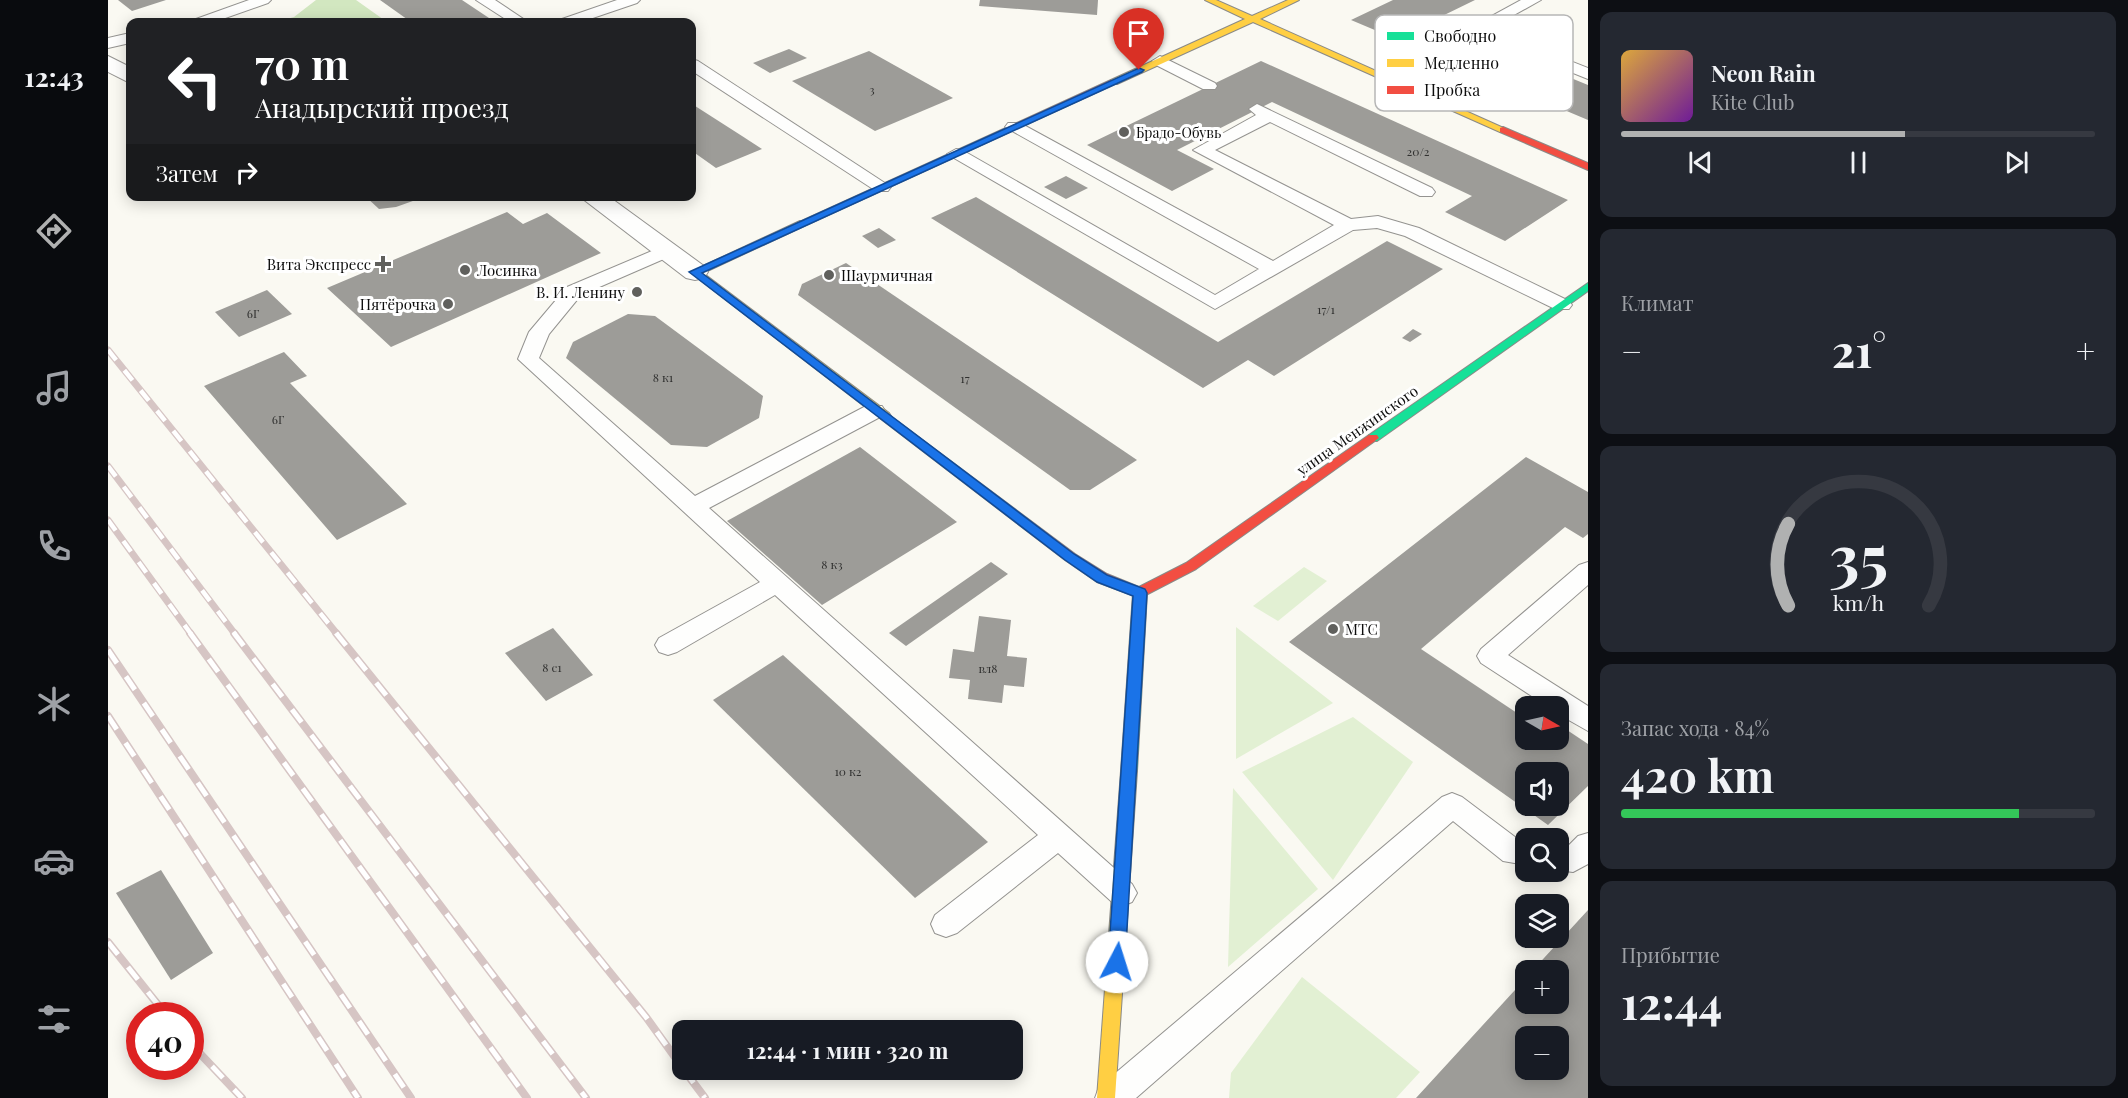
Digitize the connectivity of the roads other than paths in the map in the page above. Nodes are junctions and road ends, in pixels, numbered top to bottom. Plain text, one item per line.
1 (263, 0) edge
2 (484, 0) edge
3 (632, 0) edge
4 (1209, 0) edge
5 (1295, 0) edge
6 (1533, 0) edge
7 (606, 9) junction
8 (1504, 15) edge
9 (212, 18) edge
10 (513, 18) edge
11 (579, 18) edge
12 (620, 18) dead end
13 (1253, 19) junction
14 (126, 39) edge
15 (108, 43) edge
16 (1160, 61) junction
17 (108, 63) edge
18 (696, 67) edge
19 (1573, 68) edge
20 (1375, 73) edge
21 (126, 74) edge
22 (1588, 74) edge
23 (1209, 86) dead end
24 (1461, 111) edge
25 (1014, 127) junction
26 (956, 153) junction
27 (1588, 167) edge
28 (882, 187) junction
29 (1426, 192) dead end
30 (598, 201) edge
31 (1348, 225) junction
32 (666, 251) junction
33 (1274, 269) junction
34 (695, 272) junction
35 (1588, 286) edge
36 (1562, 305) junction
37 (874, 411) junction
38 (692, 507) junction
39 (1588, 571) edge
40 (777, 583) junction
41 (1140, 593) junction
42 (668, 645) dead end
43 (1588, 720) edge
44 (1058, 836) junction
45 (1588, 845) edge
46 (1515, 852) edge
47 (1569, 859) edge
48 (1122, 894) junction
49 (946, 924) dead end
50 (1106, 1098) edge
51 (1111, 1098) edge

1 - 9 lane
2 - 10 lane
3 - 7 lane
4 - 13 street
5 - 13 street
6 - 8 lane
7 - 11 lane
7 - 12 lane
13 - 16 street
13 - 20 street
14 - 15 lane
16 - 23 lane
16 - 25 street
17 - 21 street
18 - 28 lane
19 - 22 lane
24 - 27 street
25 - 26 street
25 - 33 lane
26 - 28 street
26 - 33 lane
28 - 34 street
29 - 31 lane
30 - 32 street
31 - 33 lane
31 - 36 lane
32 - 34 street
32 - 38 lane
34 - 37 street
35 - 36 street, улица Менжинского
36 - 41 street, улица Менжинского
37 - 38 lane
37 - 41 street
38 - 40 lane
39 - 43 lane
40 - 42 lane
40 - 44 lane
41 - 48 street
44 - 48 lane
44 - 49 lane
45 - 47 lane
46 - 51 lane
48 - 50 street

